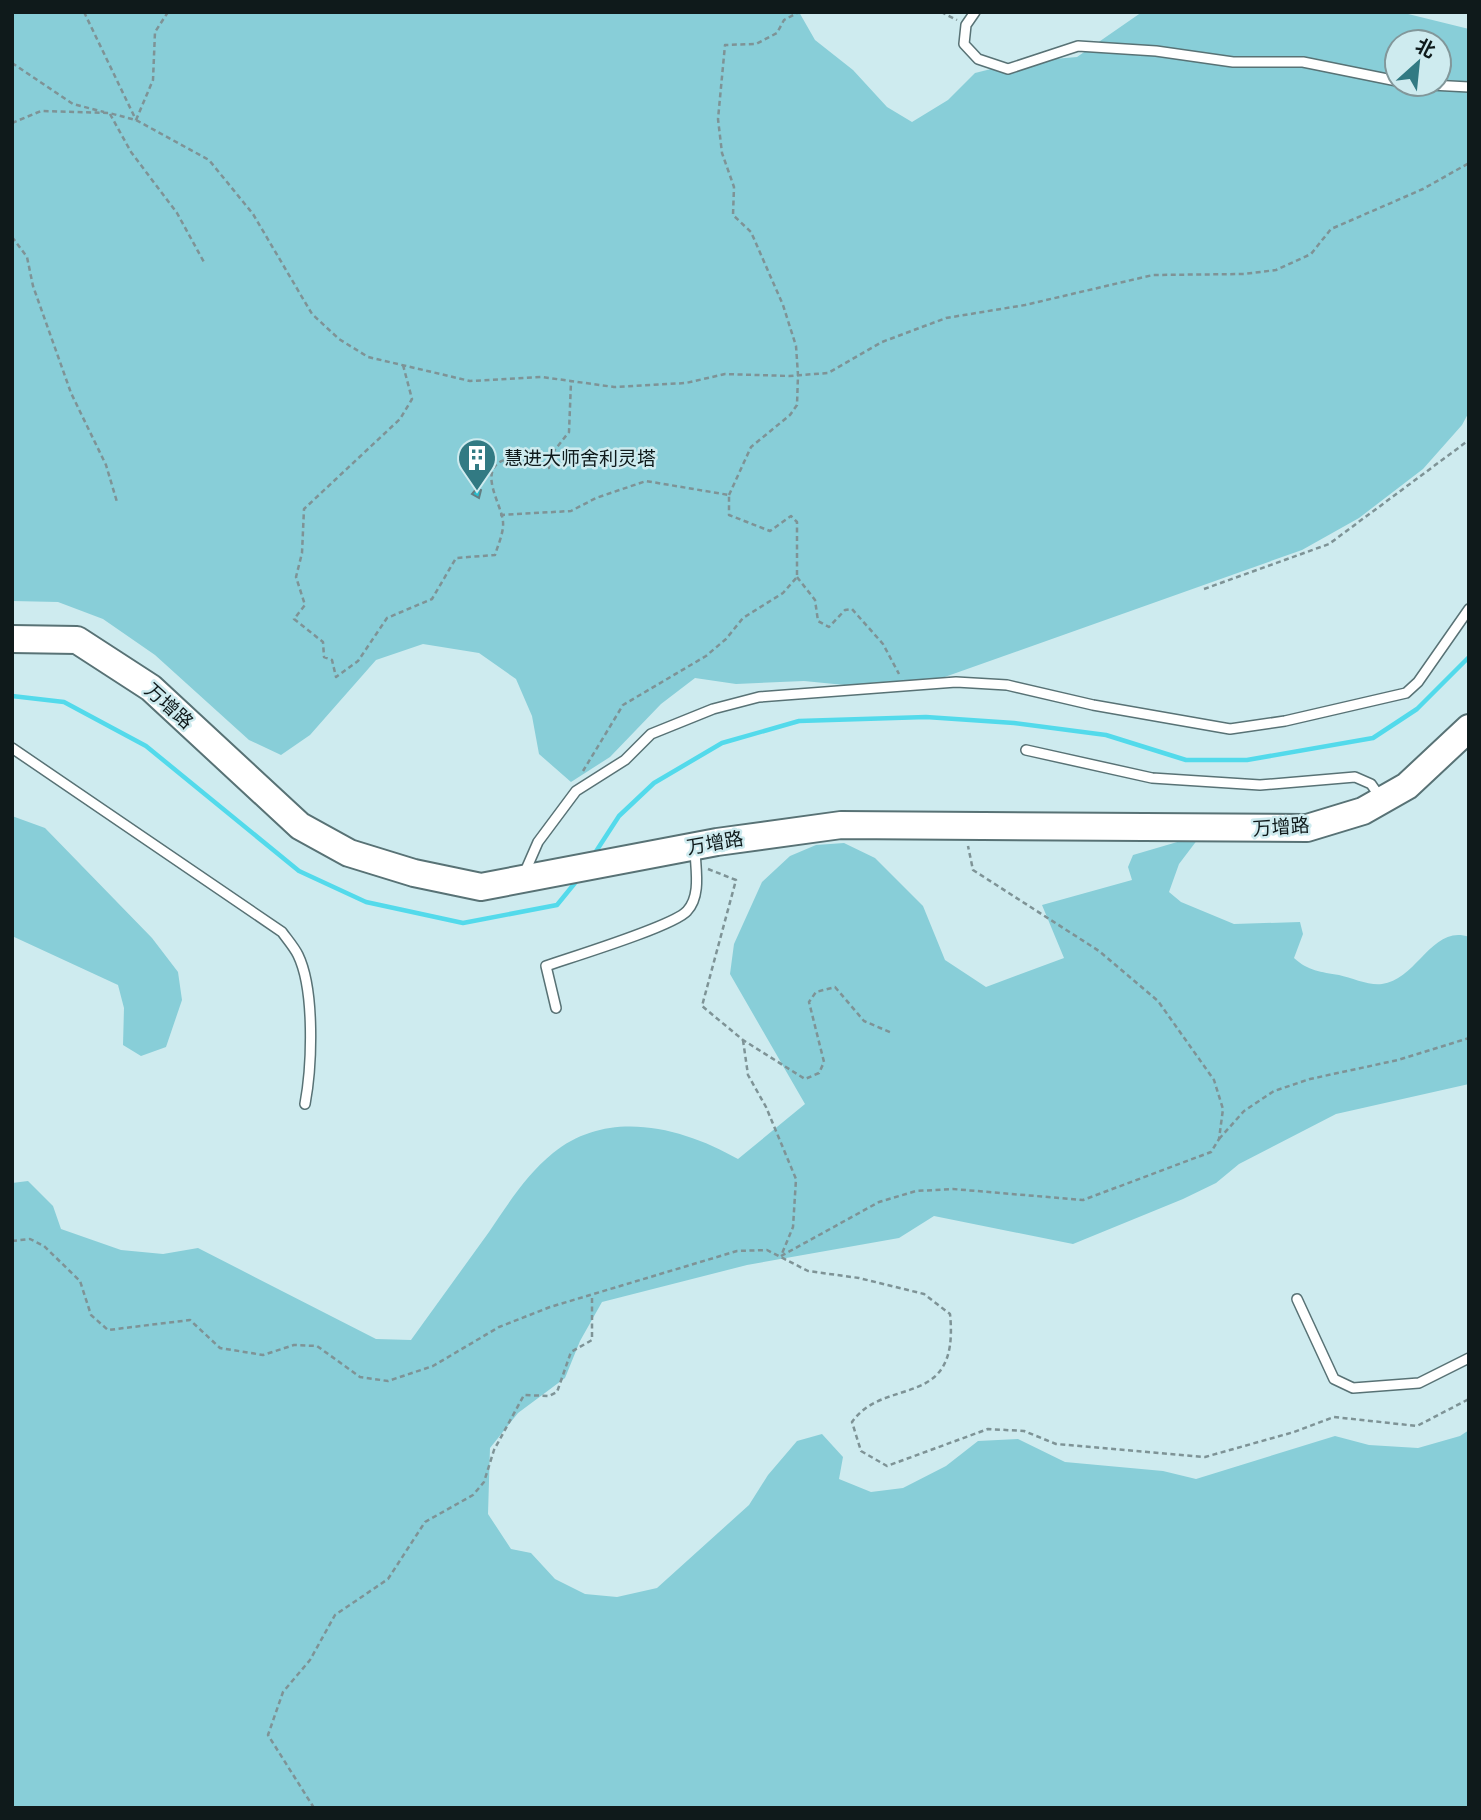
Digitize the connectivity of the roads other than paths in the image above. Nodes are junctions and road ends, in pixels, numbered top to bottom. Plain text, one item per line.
1 (975, 12) edge
2 (1383, 78) edge
3 (1469, 609) edge
4 (12, 639) edge
5 (1469, 728) edge
6 (12, 748) edge
7 (1026, 750) dead end
8 (1382, 800) junction
9 (695, 856) junction
10 (534, 877) junction
11 (556, 1008) dead end
12 (305, 1104) dead end
13 (1297, 1299) dead end
14 (1469, 1358) edge

1 - 2 lane
3 - 10 lane
4 - 10 street, 万增路
5 - 8 street, 万增路
6 - 12 lane
7 - 8 lane
8 - 9 street, 万增路
9 - 10 street, 万增路
9 - 11 lane
13 - 14 lane

